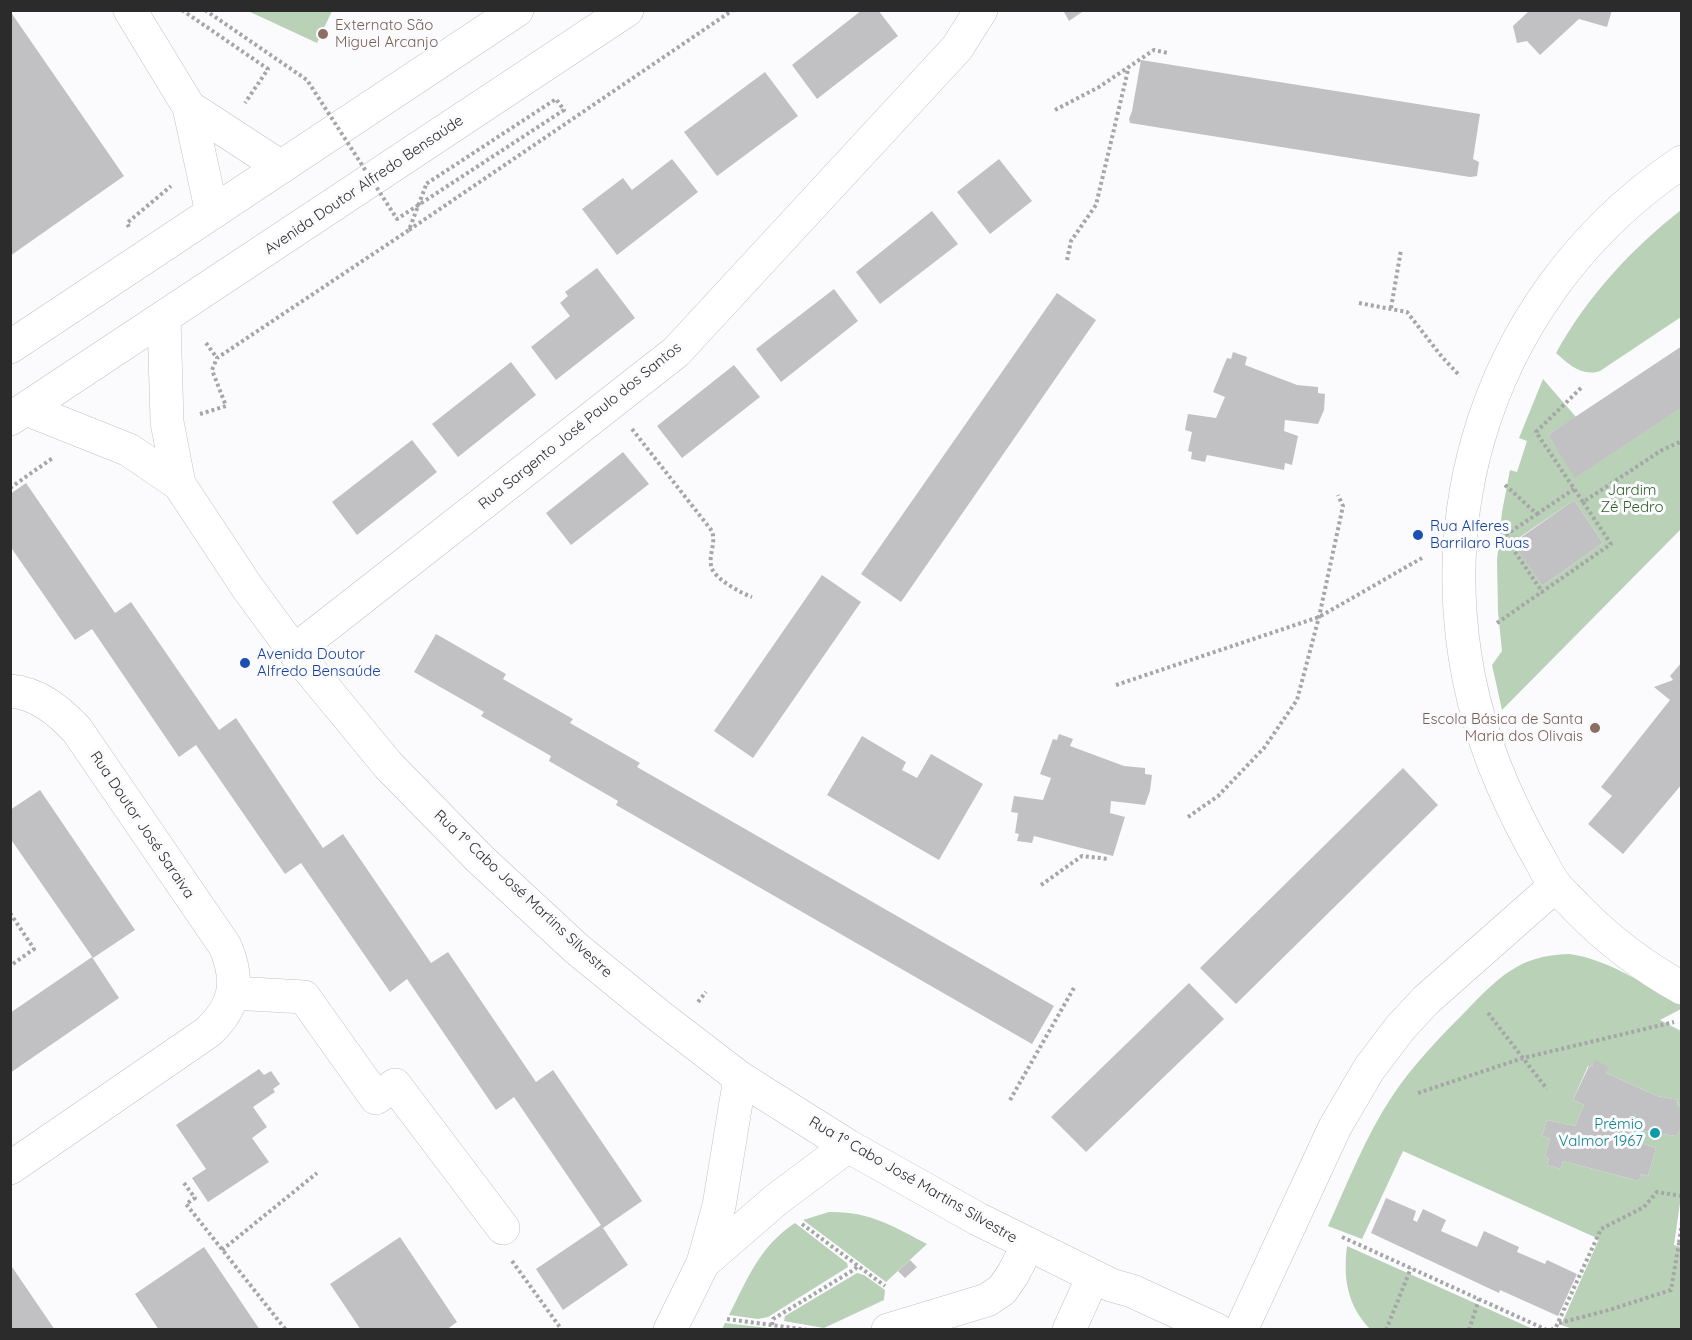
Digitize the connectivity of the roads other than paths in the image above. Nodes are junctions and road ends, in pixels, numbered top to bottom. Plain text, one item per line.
1 (130, 10) edge
2 (517, 10) edge
3 (627, 10) edge
4 (981, 10) edge
5 (189, 107) junction
6 (1682, 162) edge
7 (281, 167) junction
8 (212, 213) junction
9 (164, 319) junction
10 (10, 347) edge
11 (18, 414) edge
12 (179, 484) junction
13 (294, 651) junction
14 (10, 691) edge
15 (1555, 885) junction
16 (1682, 988) edge
17 (233, 993) junction
18 (740, 1078) junction
19 (848, 1146) junction
20 (10, 1168) edge
21 (506, 1243) road end
22 (1028, 1245) junction
23 (703, 1263) junction
24 (1093, 1276) junction
25 (670, 1329) edge
26 (888, 1329) edge
27 (1069, 1329) edge
28 (1217, 1329) edge
29 (1241, 1329) edge

1 - 5 main road
2 - 7 main road
3 - 9 main road, Avenida Doutor Alfredo Bensaúde
4 - 13 main road, Rua Sargento José Paulo dos Santos
5 - 7 main road
5 - 8 main road
6 - 15 main road
7 - 8 main road
8 - 10 main road
9 - 11 main road, Avenida Doutor Alfredo Bensaúde
9 - 12 main road, Rua 1º Cabo José Martins Silvestre
11 - 12 main road, Rua 1º Cabo José Martins Silvestre
12 - 13 main road, Rua 1º Cabo José Martins Silvestre
13 - 18 main road, Rua 1º Cabo José Martins Silvestre
14 - 17 main road, Rua Doutor José Saraiva
15 - 16 main road
15 - 29 main road
17 - 20 main road, Rua Doutor José Saraiva
17 - 21 main road
18 - 19 main road, Rua 1º Cabo José Martins Silvestre
18 - 23 main road
19 - 22 main road, Rua 1º Cabo José Martins Silvestre
19 - 23 main road
22 - 24 main road, Rua 1º Cabo José Martins Silvestre
22 - 26 main road
23 - 25 main road
24 - 27 main road
24 - 28 main road, Rua 1º Cabo José Martins Silvestre

